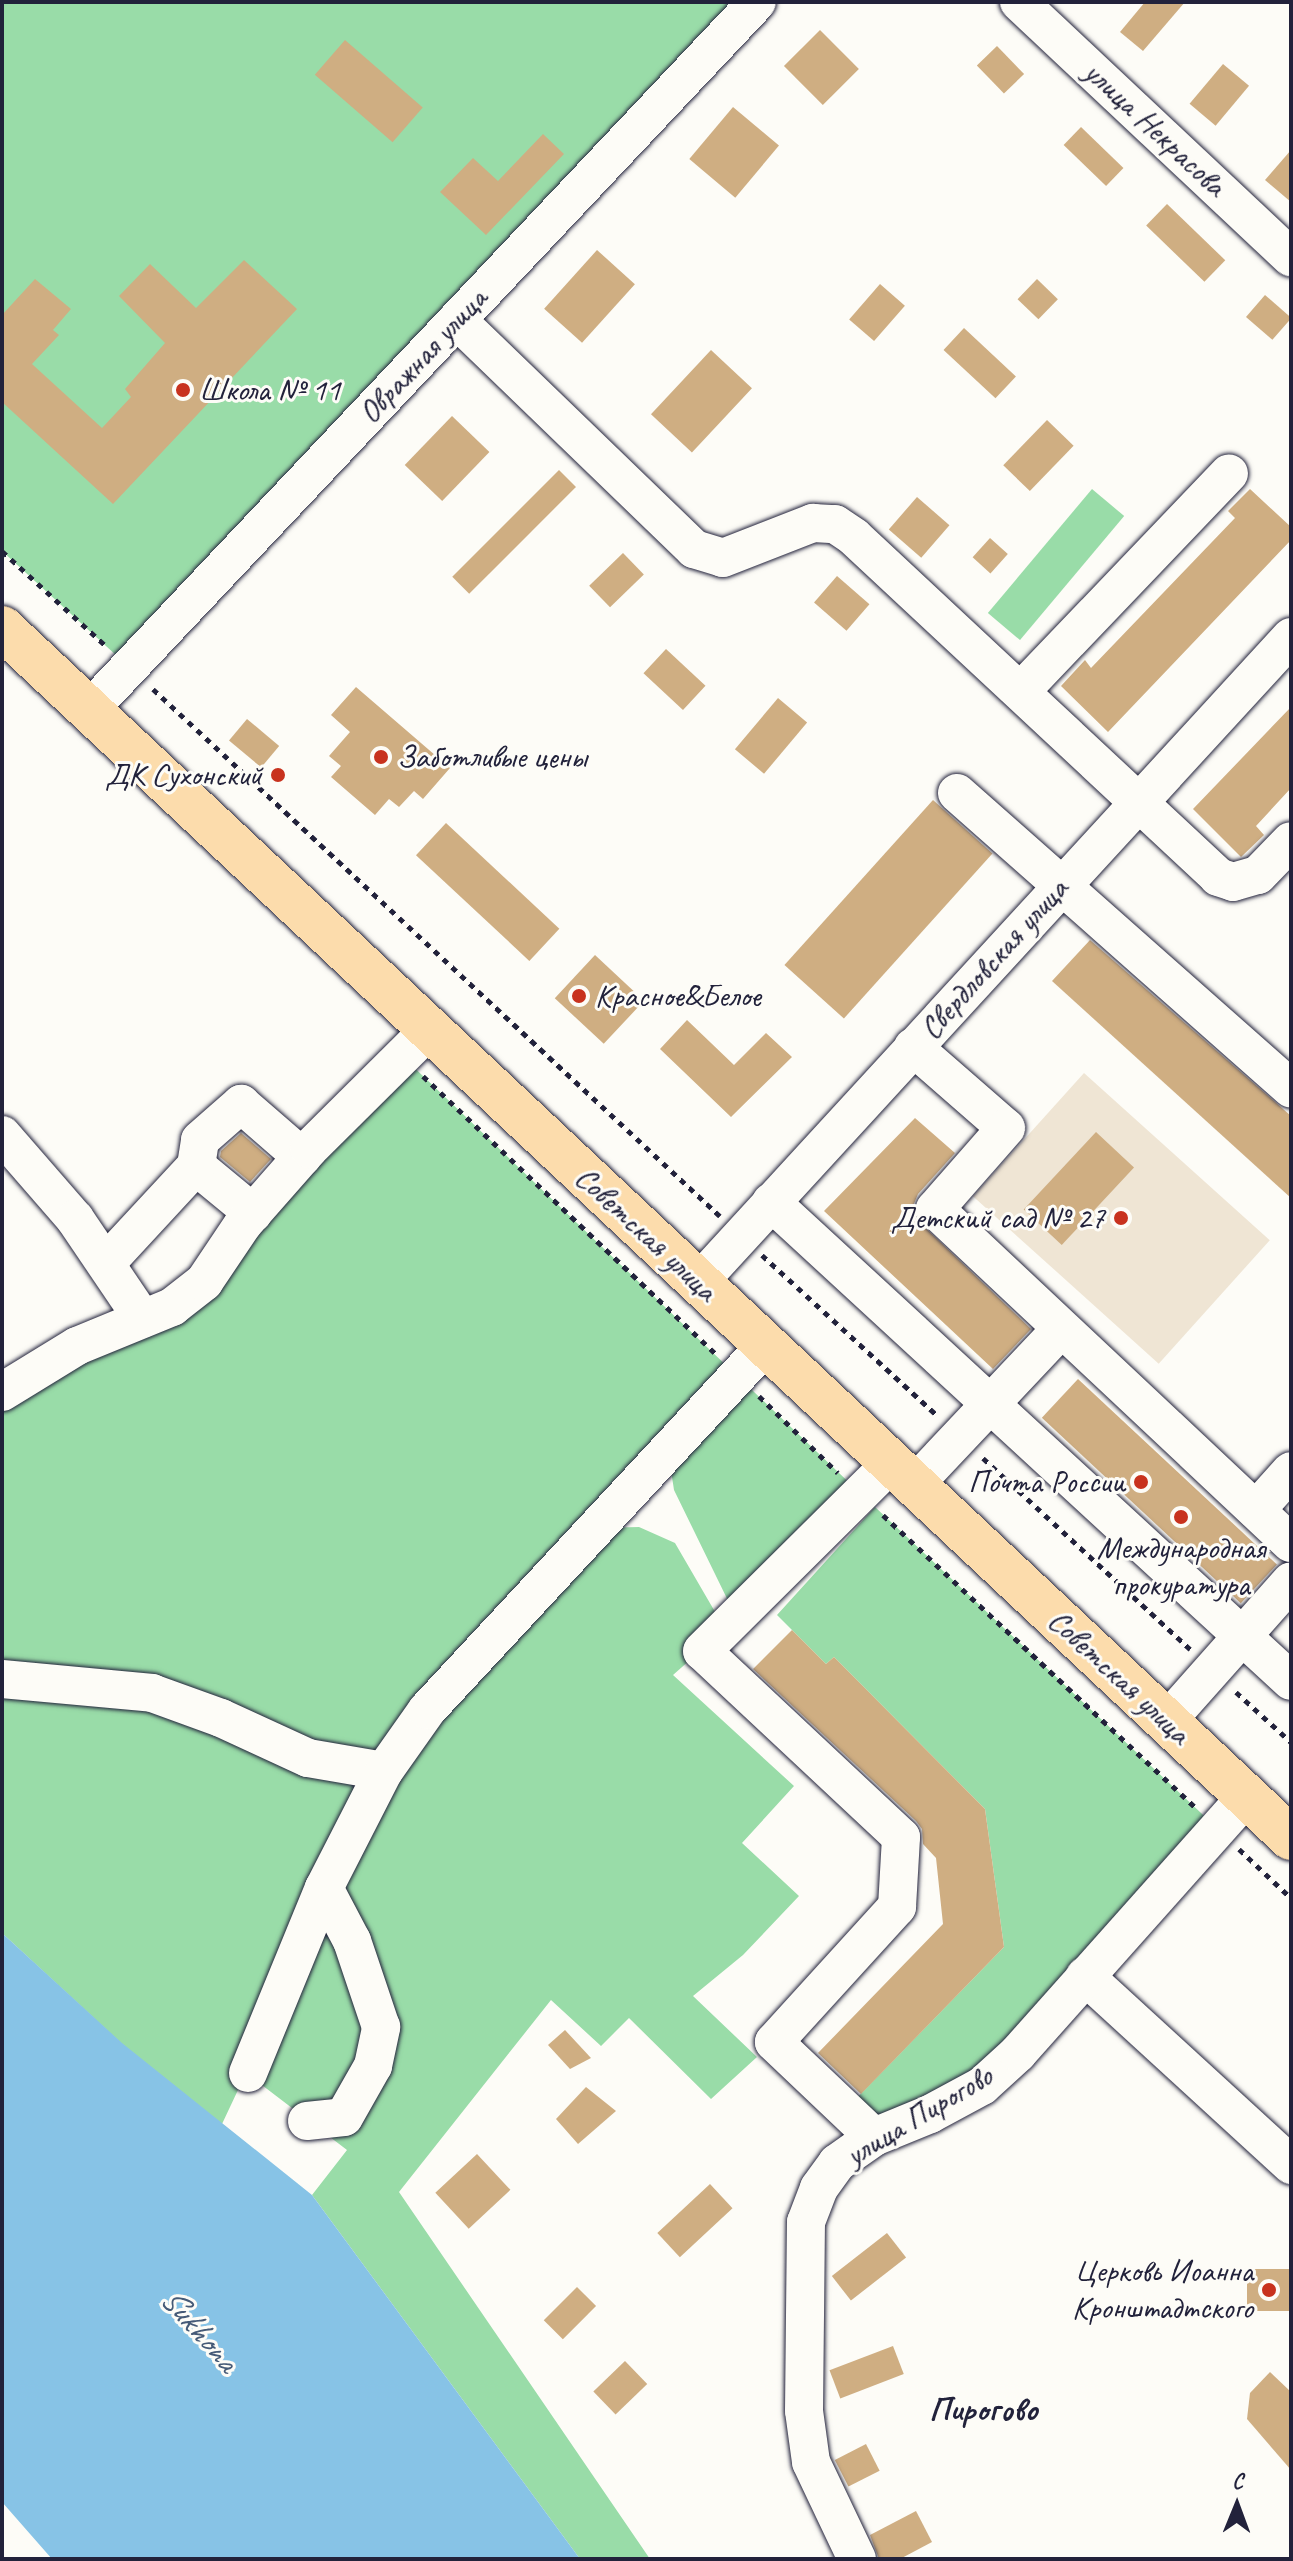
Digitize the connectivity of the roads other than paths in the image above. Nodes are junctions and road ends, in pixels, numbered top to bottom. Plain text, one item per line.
1 (757, 2) edge
2 (1019, 2) edge
3 (1291, 257) edge
4 (457, 320) junction
5 (1229, 473) dead end
6 (2, 628) edge
7 (1291, 637) edge
8 (1021, 691) junction
9 (89, 710) junction
10 (957, 793) dead end
11 (1138, 801) junction
12 (1291, 841) edge
13 (1060, 886) junction
14 (416, 1043) junction
15 (913, 1047) junction
16 (1289, 1082) edge
17 (2, 1135) edge
18 (302, 1157) junction
19 (196, 1166) junction
20 (771, 1202) junction
21 (253, 1213) junction
22 (107, 1262) junction
23 (698, 1283) junction
24 (142, 1318) junction
25 (1060, 1330) junction
26 (752, 1361) junction
27 (2, 1392) edge
28 (990, 1404) junction
29 (1291, 1471) edge
30 (902, 1474) junction
31 (1256, 1510) junction
32 (1291, 1543) edge
33 (1291, 1581) edge
34 (1242, 1636) junction
35 (2, 1679) edge
36 (1291, 1681) edge
37 (1166, 1722) junction
38 (384, 1771) junction
39 (1246, 1797) junction
40 (1291, 1838) edge
41 (324, 1888) junction
42 (1085, 1976) junction
43 (248, 2073) dead end
44 (307, 2121) dead end
45 (874, 2137) junction
46 (1291, 2165) edge
47 (857, 2559) edge

1 - 4 street, Овражная улица
2 - 3 street, улица Некрасова
4 - 8 street
4 - 9 street, Овражная улица
5 - 8 street
6 - 9 main road, Советская улица
7 - 11 street, Свердловская улица
8 - 11 street
9 - 14 main road, Советская улица
10 - 13 street
11 - 12 street
11 - 13 street, Свердловская улица
13 - 15 street, Свердловская улица
13 - 16 street
14 - 18 street
14 - 23 main road, Советская улица
15 - 20 street, Свердловская улица
15 - 25 street
17 - 22 street
18 - 19 street
18 - 21 street
19 - 21 street
19 - 22 street
20 - 23 street, Свердловская улица
20 - 28 street
21 - 24 street
22 - 24 street
23 - 26 main road, Советская улица
24 - 27 street
25 - 28 street
25 - 31 street
26 - 30 main road, Советская улица
26 - 38 street
28 - 30 street
28 - 34 street
29 - 31 street
30 - 37 main road, Советская улица
30 - 45 street
31 - 32 street
33 - 34 street
34 - 36 street
34 - 37 street
35 - 38 street
37 - 39 main road, Советская улица
38 - 41 street
39 - 40 main road, Советская улица
39 - 42 street, улица Пирогово
41 - 43 street
41 - 44 street
42 - 45 street, улица Пирогово
42 - 46 street
45 - 47 street, улица Пирогово

